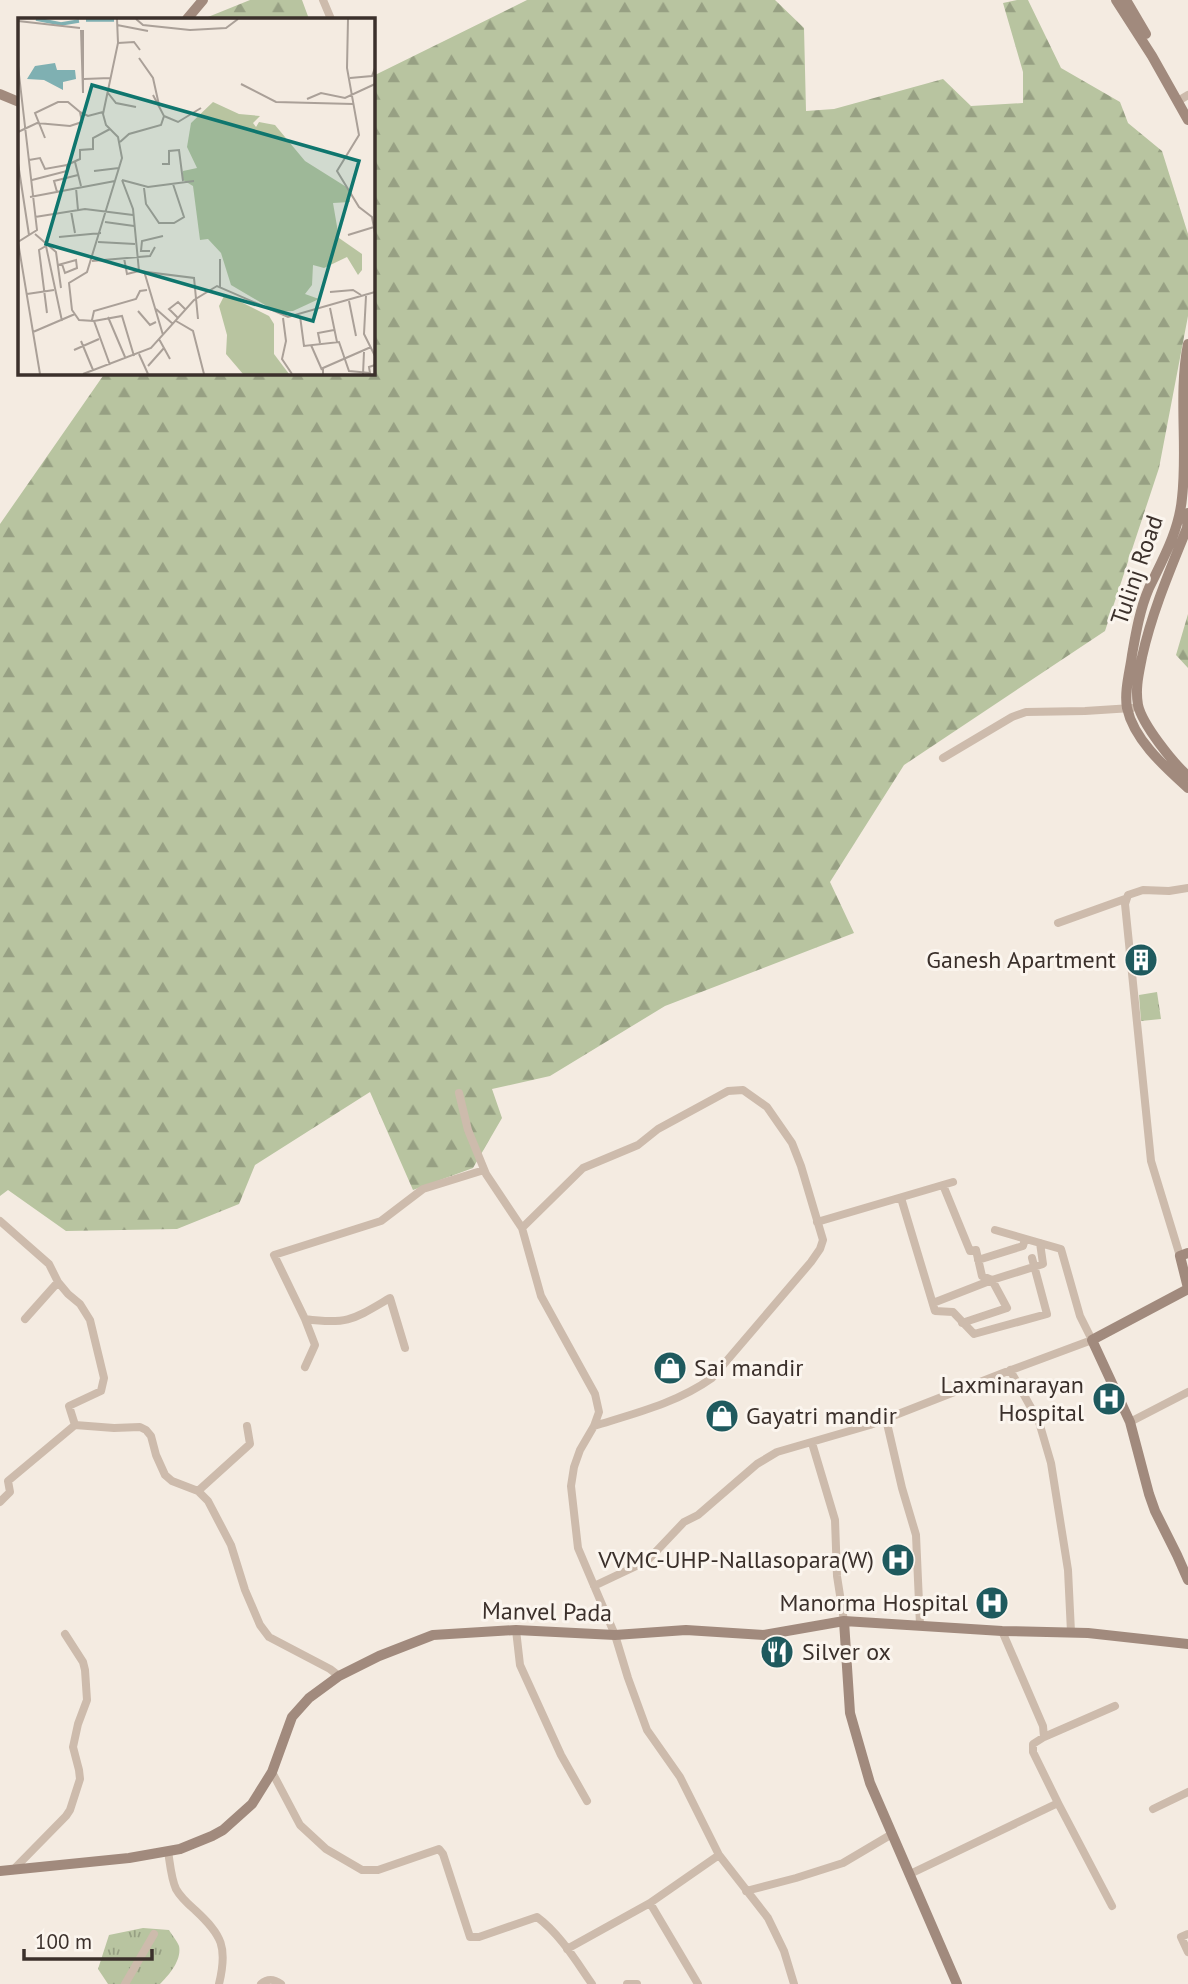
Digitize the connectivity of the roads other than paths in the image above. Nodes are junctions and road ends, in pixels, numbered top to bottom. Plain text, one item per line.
1 (203, 0) edge
2 (323, 0) edge
3 (1116, 0) edge
4 (1126, 0) edge
5 (188, 18) edge
6 (331, 18) edge
7 (0, 94) edge
8 (1184, 100) edge
9 (18, 102) edge
10 (1188, 120) edge
11 (1188, 344) edge
12 (1188, 513) edge
13 (1133, 708) junction
14 (943, 758) dead end
15 (1188, 775) edge
16 (1188, 788) edge
17 (1188, 888) edge
18 (1125, 899) junction
19 (1058, 923) dead end
20 (458, 1093) dead end
21 (484, 1170) junction
22 (953, 1182) dead end
23 (943, 1185) junction
24 (901, 1198) junction
25 (0, 1220) edge
26 (817, 1222) junction
27 (522, 1228) junction
28 (995, 1230) dead end
29 (1024, 1239) junction
30 (1040, 1243) junction
31 (1184, 1254) edge
32 (978, 1260) junction
33 (1033, 1262) junction
34 (992, 1280) junction
35 (58, 1282) junction
36 (1188, 1289) edge
37 (933, 1304) junction
38 (25, 1319) dead end
39 (305, 1320) junction
40 (962, 1323) junction
41 (1092, 1340) junction
42 (405, 1348) dead end
43 (305, 1367) dead end
44 (1010, 1370) junction
45 (1188, 1392) edge
46 (886, 1419) junction
47 (1130, 1422) junction
48 (75, 1426) junction
49 (247, 1426) dead end
50 (594, 1426) junction
51 (812, 1443) junction
52 (4, 1481) edge
53 (198, 1491) junction
54 (0, 1502) edge
55 (1188, 1580) edge
56 (594, 1586) junction
57 (844, 1621) junction
58 (920, 1625) junction
59 (516, 1630) junction
60 (1002, 1631) junction
61 (1071, 1632) junction
62 (65, 1634) dead end
63 (615, 1635) junction
64 (1188, 1644) edge
65 (339, 1676) junction
66 (1115, 1706) dead end
67 (1044, 1737) junction
68 (272, 1772) junction
69 (1188, 1792) edge
70 (587, 1801) dead end
71 (1058, 1804) junction
72 (1153, 1809) dead end
73 (892, 1834) junction
74 (167, 1851) junction
75 (719, 1855) junction
76 (13, 1870) junction
77 (0, 1871) edge
78 (910, 1874) junction
79 (746, 1891) junction
80 (650, 1903) junction
81 (1112, 1906) dead end
82 (155, 1934) dead end
83 (1188, 1934) edge
84 (567, 1949) junction
85 (1188, 1952) edge
86 (125, 1984) edge
87 (219, 1984) edge
88 (261, 1984) edge
89 (281, 1984) edge
90 (592, 1984) edge
91 (627, 1984) edge
92 (637, 1984) edge
93 (698, 1984) edge
94 (794, 1984) edge
95 (957, 1984) edge

1 - 5 main road
2 - 6 street
3 - 8 main road
4 - 8 main road
7 - 9 main road
8 - 10 main road
11 - 13 main road, Tulinj Road
12 - 13 main road, Tulinj Road
13 - 14 street
13 - 15 main road
13 - 16 main road, Tulinj Road
17 - 18 street
18 - 19 street
18 - 31 street
20 - 21 street
21 - 27 street
21 - 39 street
22 - 23 street
23 - 24 street
23 - 32 street
24 - 26 street
24 - 37 street
25 - 35 street
26 - 27 street
26 - 50 street
27 - 50 street
28 - 29 street
29 - 30 street
29 - 32 street
30 - 33 street
30 - 41 street
31 - 36 main road
32 - 34 street
33 - 34 street
33 - 40 street
34 - 37 street
34 - 40 street
35 - 38 street
35 - 48 street
36 - 41 main road
37 - 40 street
39 - 42 street
39 - 43 street
41 - 44 street
41 - 47 main road
44 - 46 street
44 - 61 street
45 - 47 street
46 - 51 street
46 - 58 street
47 - 55 main road
48 - 52 street
48 - 53 street
49 - 53 street
50 - 56 street
51 - 56 street
51 - 57 street
52 - 54 street
53 - 65 street
56 - 63 street
57 - 58 main road, Manvel Pada
57 - 63 main road, Manvel Pada
57 - 73 main road
58 - 60 main road, Manvel Pada
59 - 63 main road, Manvel Pada
59 - 65 main road, Manvel Pada
59 - 70 street
60 - 61 main road, Manvel Pada
60 - 67 street
61 - 64 main road, Manvel Pada
62 - 76 street
63 - 75 street
65 - 68 main road, Manvel Pada
66 - 67 street
67 - 71 street
68 - 74 main road, Manvel Pada
68 - 84 street
69 - 72 street
71 - 78 street
71 - 81 street
73 - 78 main road
73 - 79 street
74 - 76 main road, Manvel Pada
74 - 87 street
75 - 79 street
75 - 80 street
76 - 77 main road, Manvel Pada
78 - 95 main road
79 - 94 street
80 - 84 street
80 - 93 street
82 - 86 street
83 - 85 street
84 - 90 street
88 - 89 street
91 - 92 street

